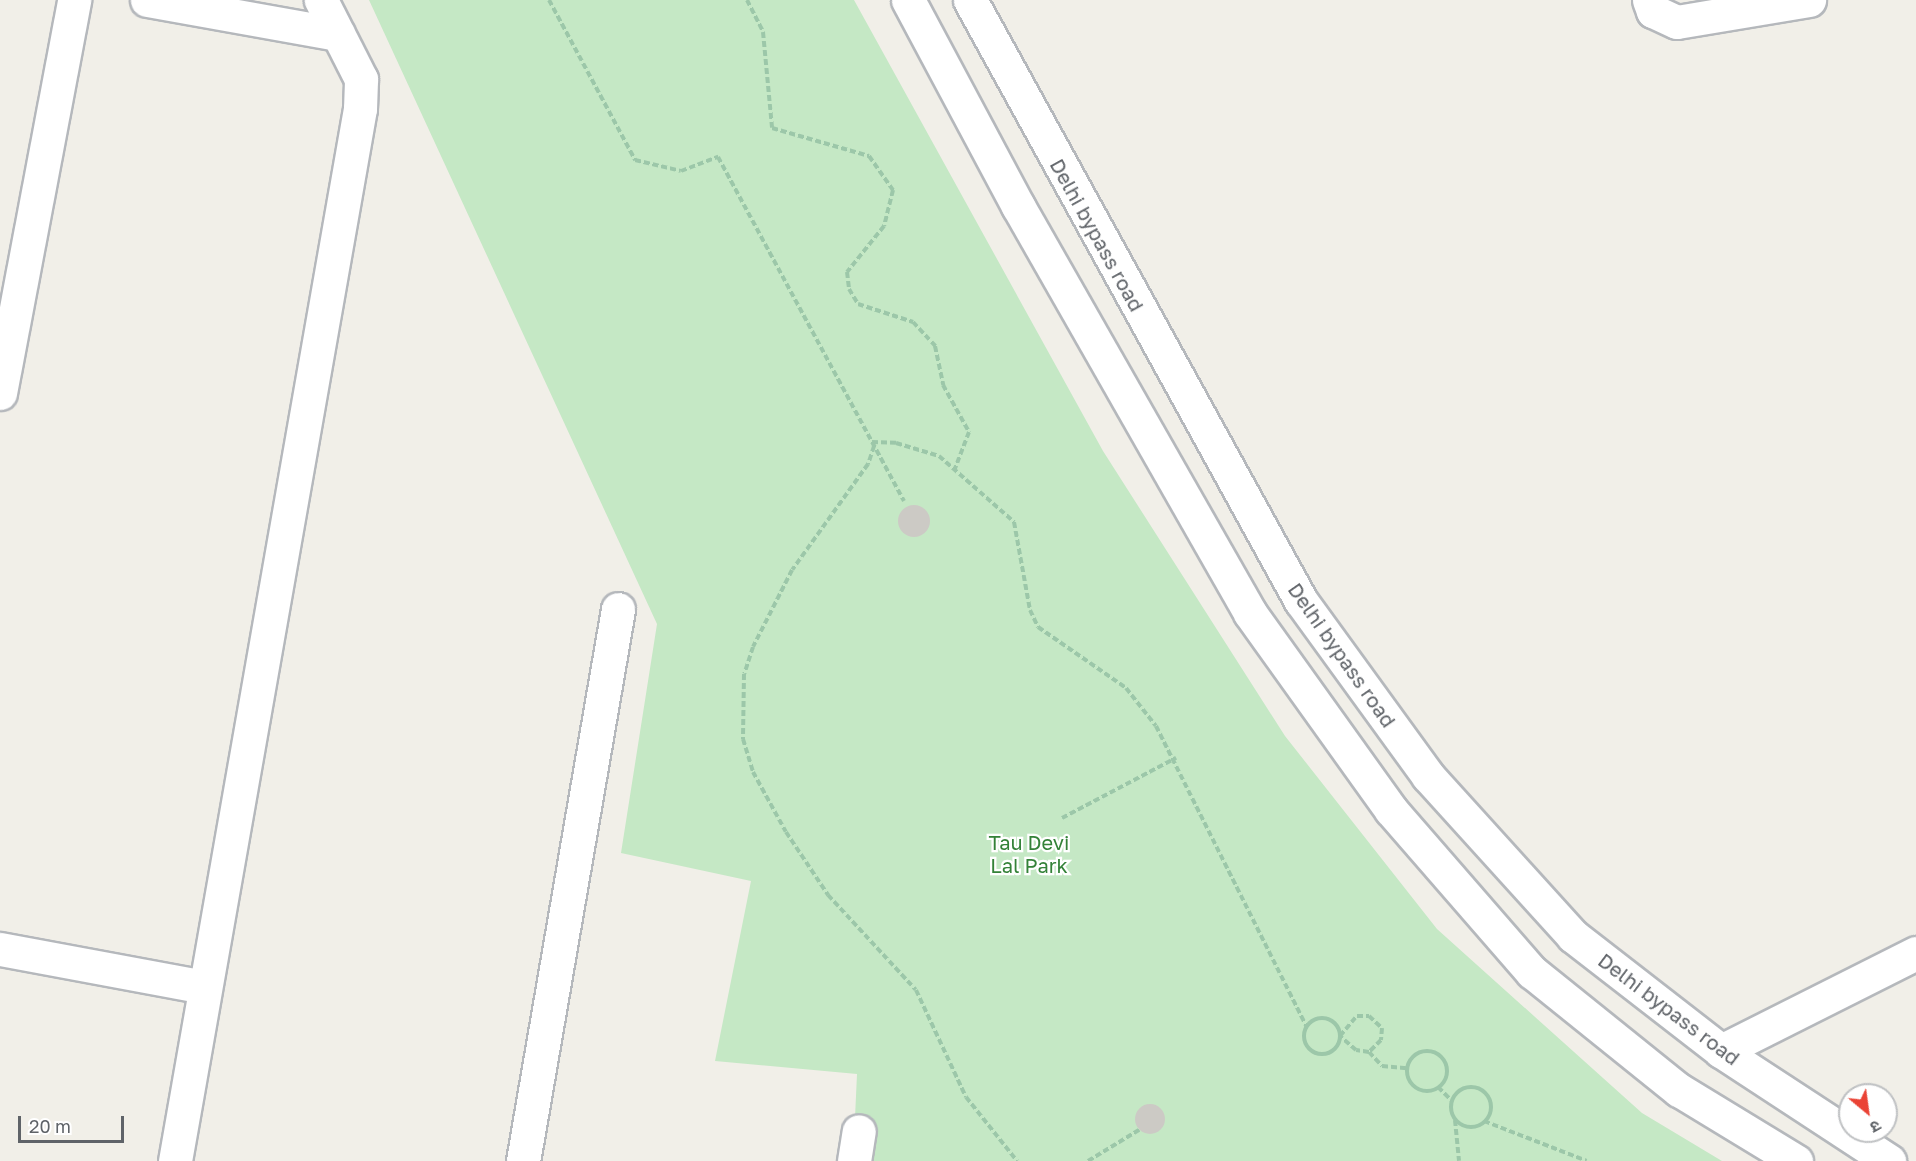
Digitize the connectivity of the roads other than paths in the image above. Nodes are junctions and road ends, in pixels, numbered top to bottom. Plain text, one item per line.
1 (74, 0) edge
2 (147, 0) edge
3 (321, 0) edge
4 (908, 0) edge
5 (970, 0) edge
6 (1649, 0) edge
7 (1809, 0) edge
8 (338, 34) junction
9 (0, 393) edge
10 (618, 609) dead end
11 (0, 949) edge
12 (1916, 953) edge
13 (205, 987) junction
14 (1721, 1051) junction
15 (175, 1161) edge
16 (523, 1161) edge
17 (1796, 1161) edge
18 (1889, 1161) edge

1 - 9 main road
2 - 8 main road
3 - 8 main road
4 - 17 main road
5 - 14 main road, Delhi bypass road
6 - 7 main road
8 - 13 main road
10 - 16 main road
11 - 13 main road
12 - 14 main road
13 - 15 main road
14 - 18 main road, Delhi bypass road

